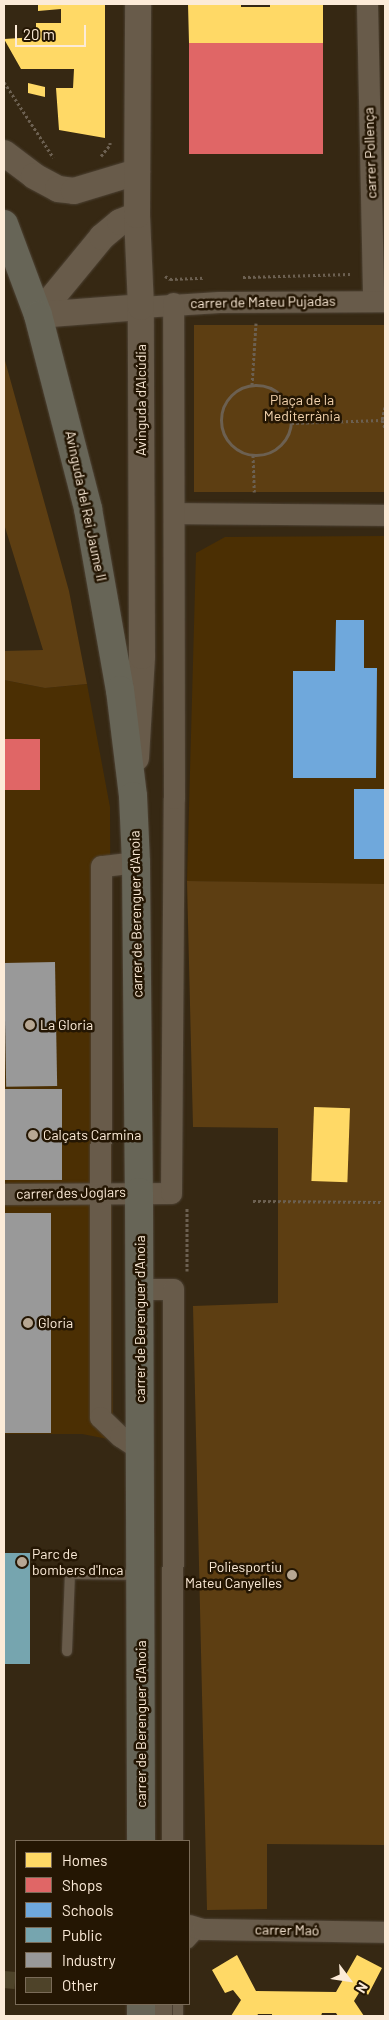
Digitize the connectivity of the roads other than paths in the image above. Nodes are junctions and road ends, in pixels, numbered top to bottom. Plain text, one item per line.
1 (138, 4) edge
2 (367, 4) edge
3 (4, 153) edge
4 (137, 172) junction
5 (137, 215) junction
6 (4, 224) edge
7 (379, 301) edge
8 (173, 303) junction
9 (140, 308) junction
10 (38, 314) junction
11 (174, 512) junction
12 (385, 515) edge
13 (133, 796) junction
14 (136, 862) junction
15 (139, 1192) junction
16 (4, 1194) edge
17 (100, 1194) junction
18 (140, 1289) junction
19 (141, 1450) junction
20 (141, 1576) junction
21 (67, 1651) dead end
22 (141, 1840) edge
23 (172, 1840) edge
24 (193, 1932) edge
25 (385, 1932) edge

1 - 4 street, Avinguda d'Alcúdia
2 - 7 street, carrer Pollença
3 - 4 street
4 - 5 street, Avinguda d'Alcúdia
5 - 9 street, Avinguda d'Alcúdia
5 - 10 street
6 - 10 main road, Avinguda del Rei Jaume II
7 - 8 street, carrer de Mateu Pujadas
8 - 9 street, carrer de Mateu Pujadas
8 - 11 street
9 - 10 street
9 - 13 street, Avinguda d'Alcúdia
10 - 13 main road, Avinguda del Rei Jaume II
11 - 12 street
11 - 15 street, carrer des Joglars
13 - 14 main road, carrer de Berenguer d'Anoia
14 - 15 main road, carrer de Berenguer d'Anoia
14 - 17 street
15 - 17 street, carrer des Joglars
15 - 18 main road, carrer de Berenguer d'Anoia
16 - 17 street, carrer des Joglars
17 - 19 street
18 - 19 main road, carrer de Berenguer d'Anoia
18 - 23 street
19 - 20 main road, carrer de Berenguer d'Anoia
20 - 21 lane
20 - 22 main road, carrer de Berenguer d'Anoia
24 - 25 street, carrer Maó

